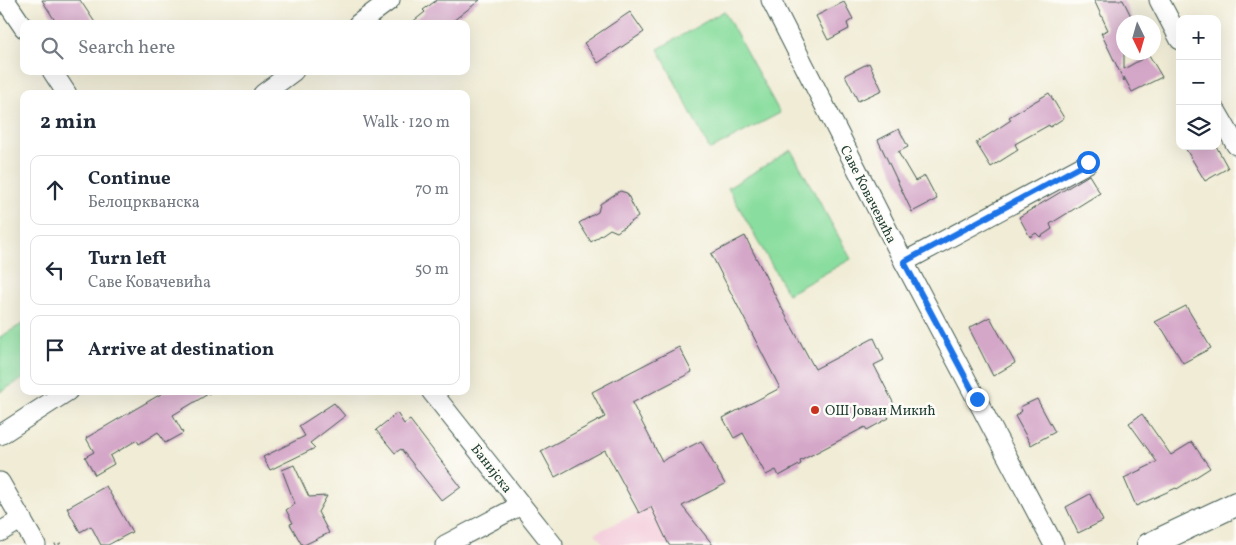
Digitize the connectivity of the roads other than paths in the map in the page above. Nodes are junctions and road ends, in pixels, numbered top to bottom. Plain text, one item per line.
1 (5, 0) edge
2 (390, 0) edge
3 (771, 0) edge
4 (1159, 0) edge
5 (363, 20) edge
6 (20, 22) edge
7 (1176, 32) edge
8 (55, 75) edge
9 (289, 75) edge
10 (64, 90) edge
11 (268, 90) edge
12 (1221, 119) edge
13 (1236, 145) edge
14 (1088, 162) dead end
15 (904, 262) junction
16 (62, 395) edge
17 (434, 395) edge
18 (0, 435) edge
19 (0, 482) edge
20 (1236, 504) edge
21 (521, 505) junction
22 (22, 520) junction
23 (0, 532) edge
24 (36, 545) edge
25 (445, 545) edge
26 (553, 545) edge
27 (1054, 545) edge
28 (1148, 545) edge

1 - 6 street
2 - 5 street
3 - 15 street, Саве Ковачевића
4 - 7 street
8 - 10 street
9 - 11 street
12 - 13 street
14 - 15 street
15 - 27 street, Саве Ковачевића
16 - 18 street
17 - 21 street, Банијска
19 - 22 street
20 - 28 street
21 - 25 street
21 - 26 street, Банијска
22 - 23 street
22 - 24 street

